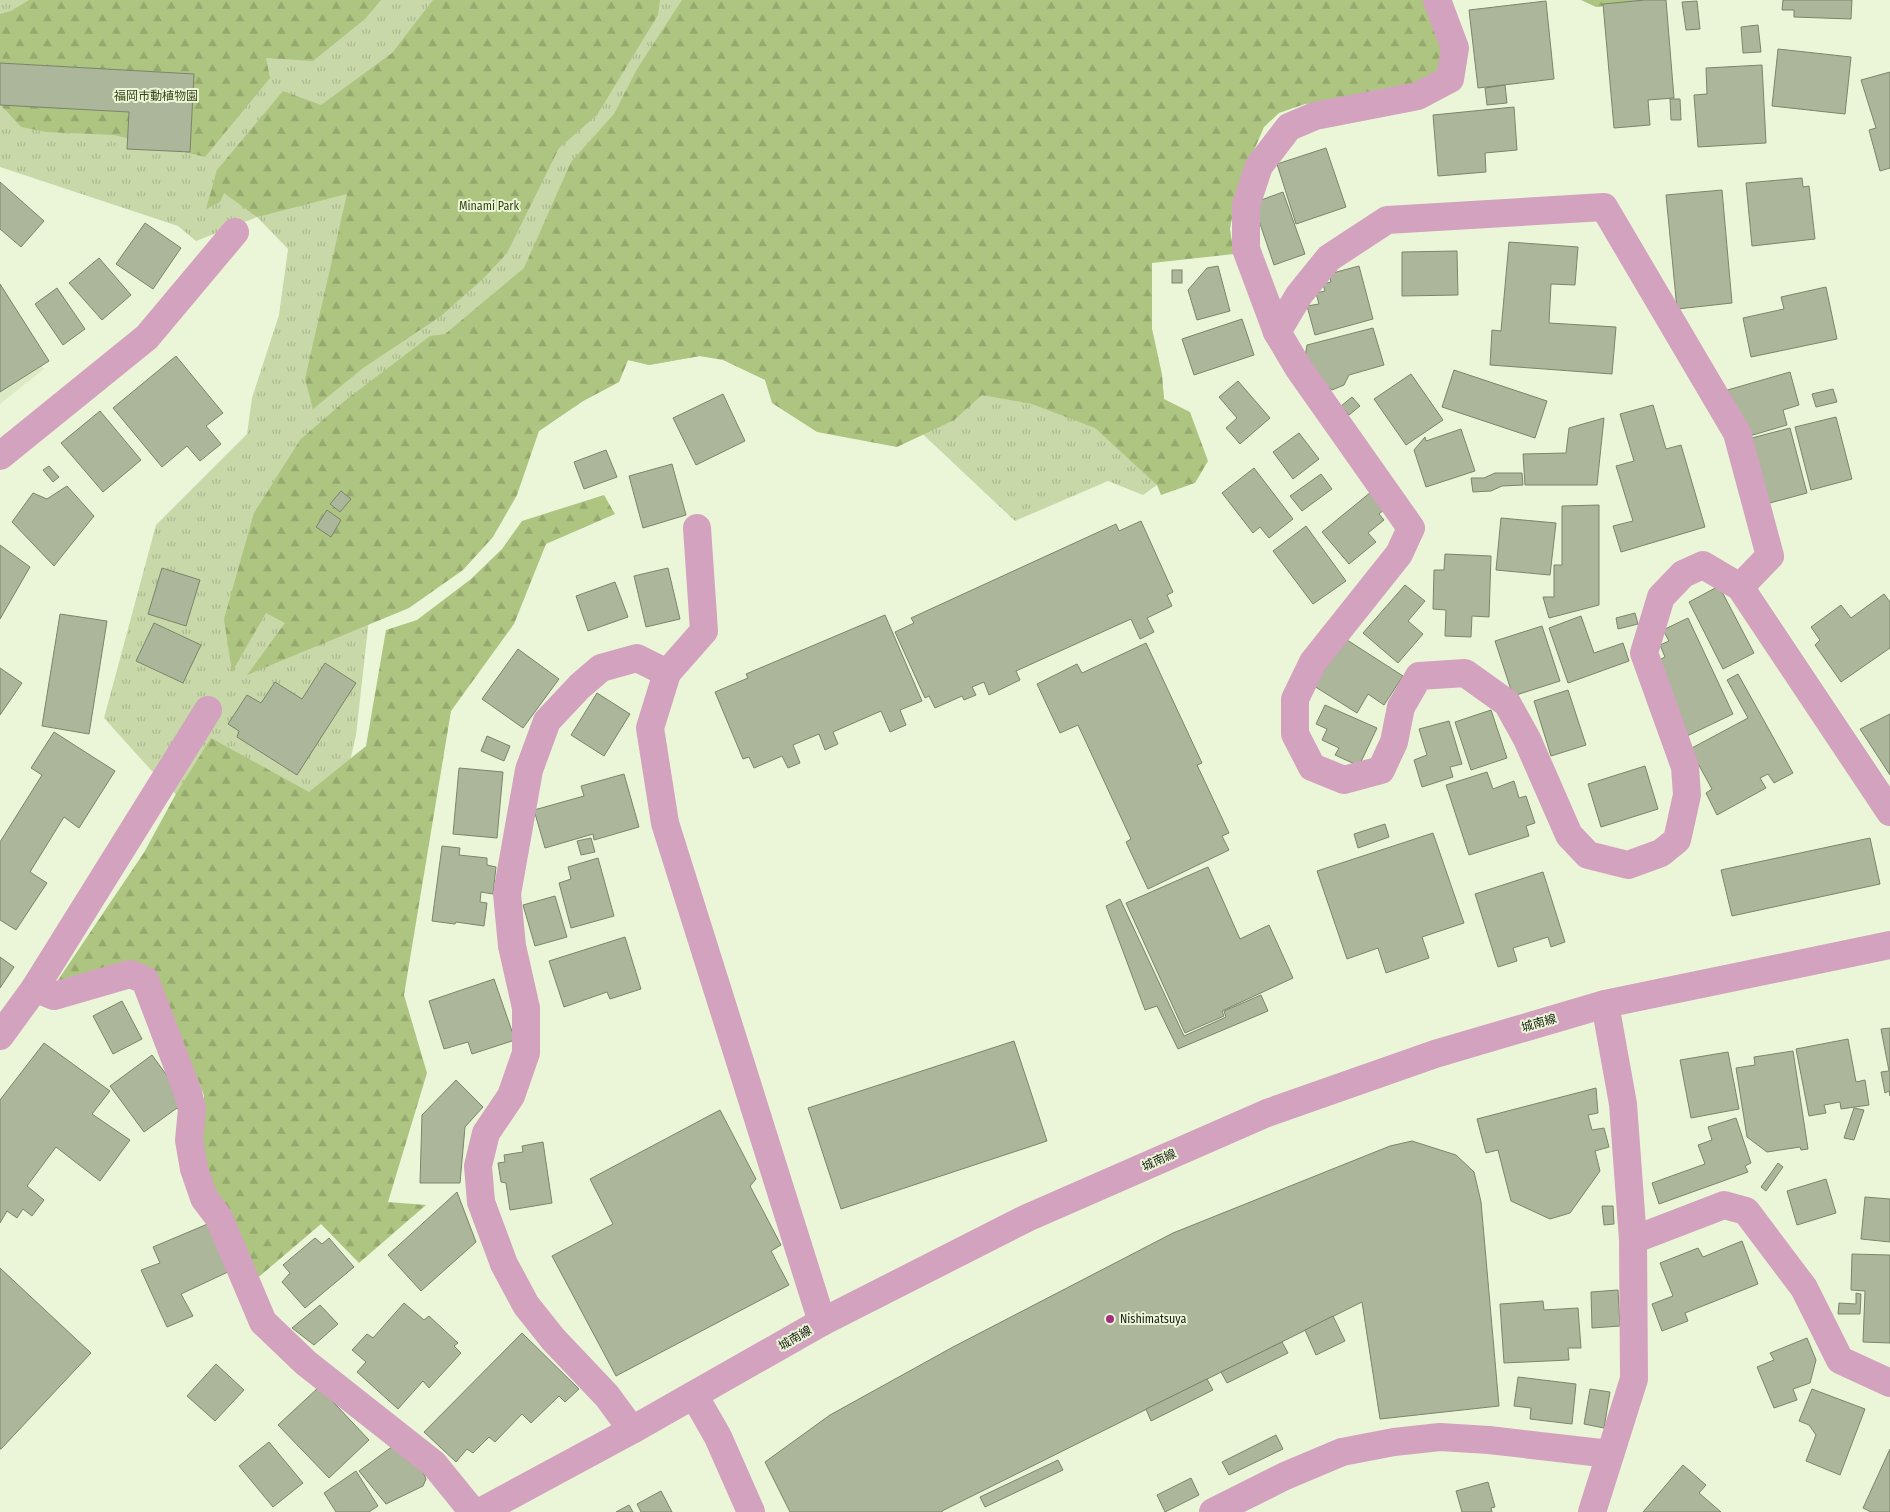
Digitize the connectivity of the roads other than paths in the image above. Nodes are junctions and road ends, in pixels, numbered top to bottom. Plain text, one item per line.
1 (1437, 0) edge
2 (235, 232) dead end
3 (1277, 332) junction
4 (0, 456) edge
5 (697, 528) dead end
6 (1740, 587) junction
7 (667, 673) junction
8 (208, 710) dead end
9 (1890, 812) edge
10 (1890, 945) edge
11 (35, 988) junction
12 (1605, 1004) junction
13 (0, 1036) edge
14 (1633, 1240) junction
15 (822, 1322) junction
16 (1890, 1383) edge
17 (694, 1395) junction
18 (632, 1430) junction
19 (1610, 1454) junction
20 (497, 1508) edge
21 (473, 1512) edge
22 (751, 1512) edge
23 (1213, 1512) edge
24 (1592, 1512) edge

1 - 3 street
2 - 4 street
3 - 6 street
3 - 6 street
5 - 7 street
6 - 9 street
7 - 15 street
7 - 18 street
8 - 11 street
10 - 12 street, 城南線
11 - 13 street
11 - 21 street
12 - 14 street
12 - 15 street, 城南線
14 - 16 street
14 - 19 street
15 - 17 street, 城南線
17 - 18 street, 城南線
17 - 22 street
18 - 20 street, 城南線
19 - 23 street
19 - 24 street

